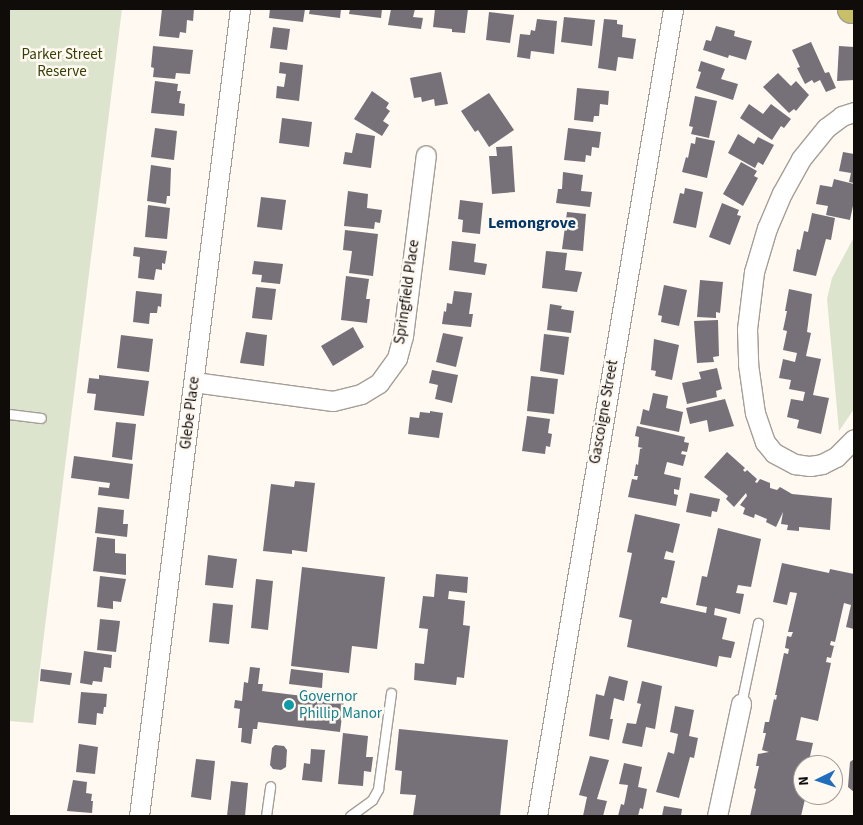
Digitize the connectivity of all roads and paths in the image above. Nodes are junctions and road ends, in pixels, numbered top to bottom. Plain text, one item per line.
1 (240, 9) edge
2 (673, 9) edge
3 (854, 112) edge
4 (426, 155) dead end
5 (194, 382) junction
6 (9, 414) edge
7 (41, 418) dead end
8 (854, 438) edge
9 (758, 623) dead end
10 (391, 693) dead end
11 (741, 704) joint
12 (270, 786) dead end
13 (139, 816) edge
14 (266, 816) edge
15 (350, 816) edge
16 (537, 816) edge
17 (717, 816) edge

1 - 5 street, Glebe Place
2 - 16 street, Gascoigne Street
3 - 8 street
4 - 5 street, Springfield Place
5 - 13 street, Glebe Place
6 - 7 lane
9 - 11 lane
10 - 15 lane
11 - 17 street
12 - 14 lane

